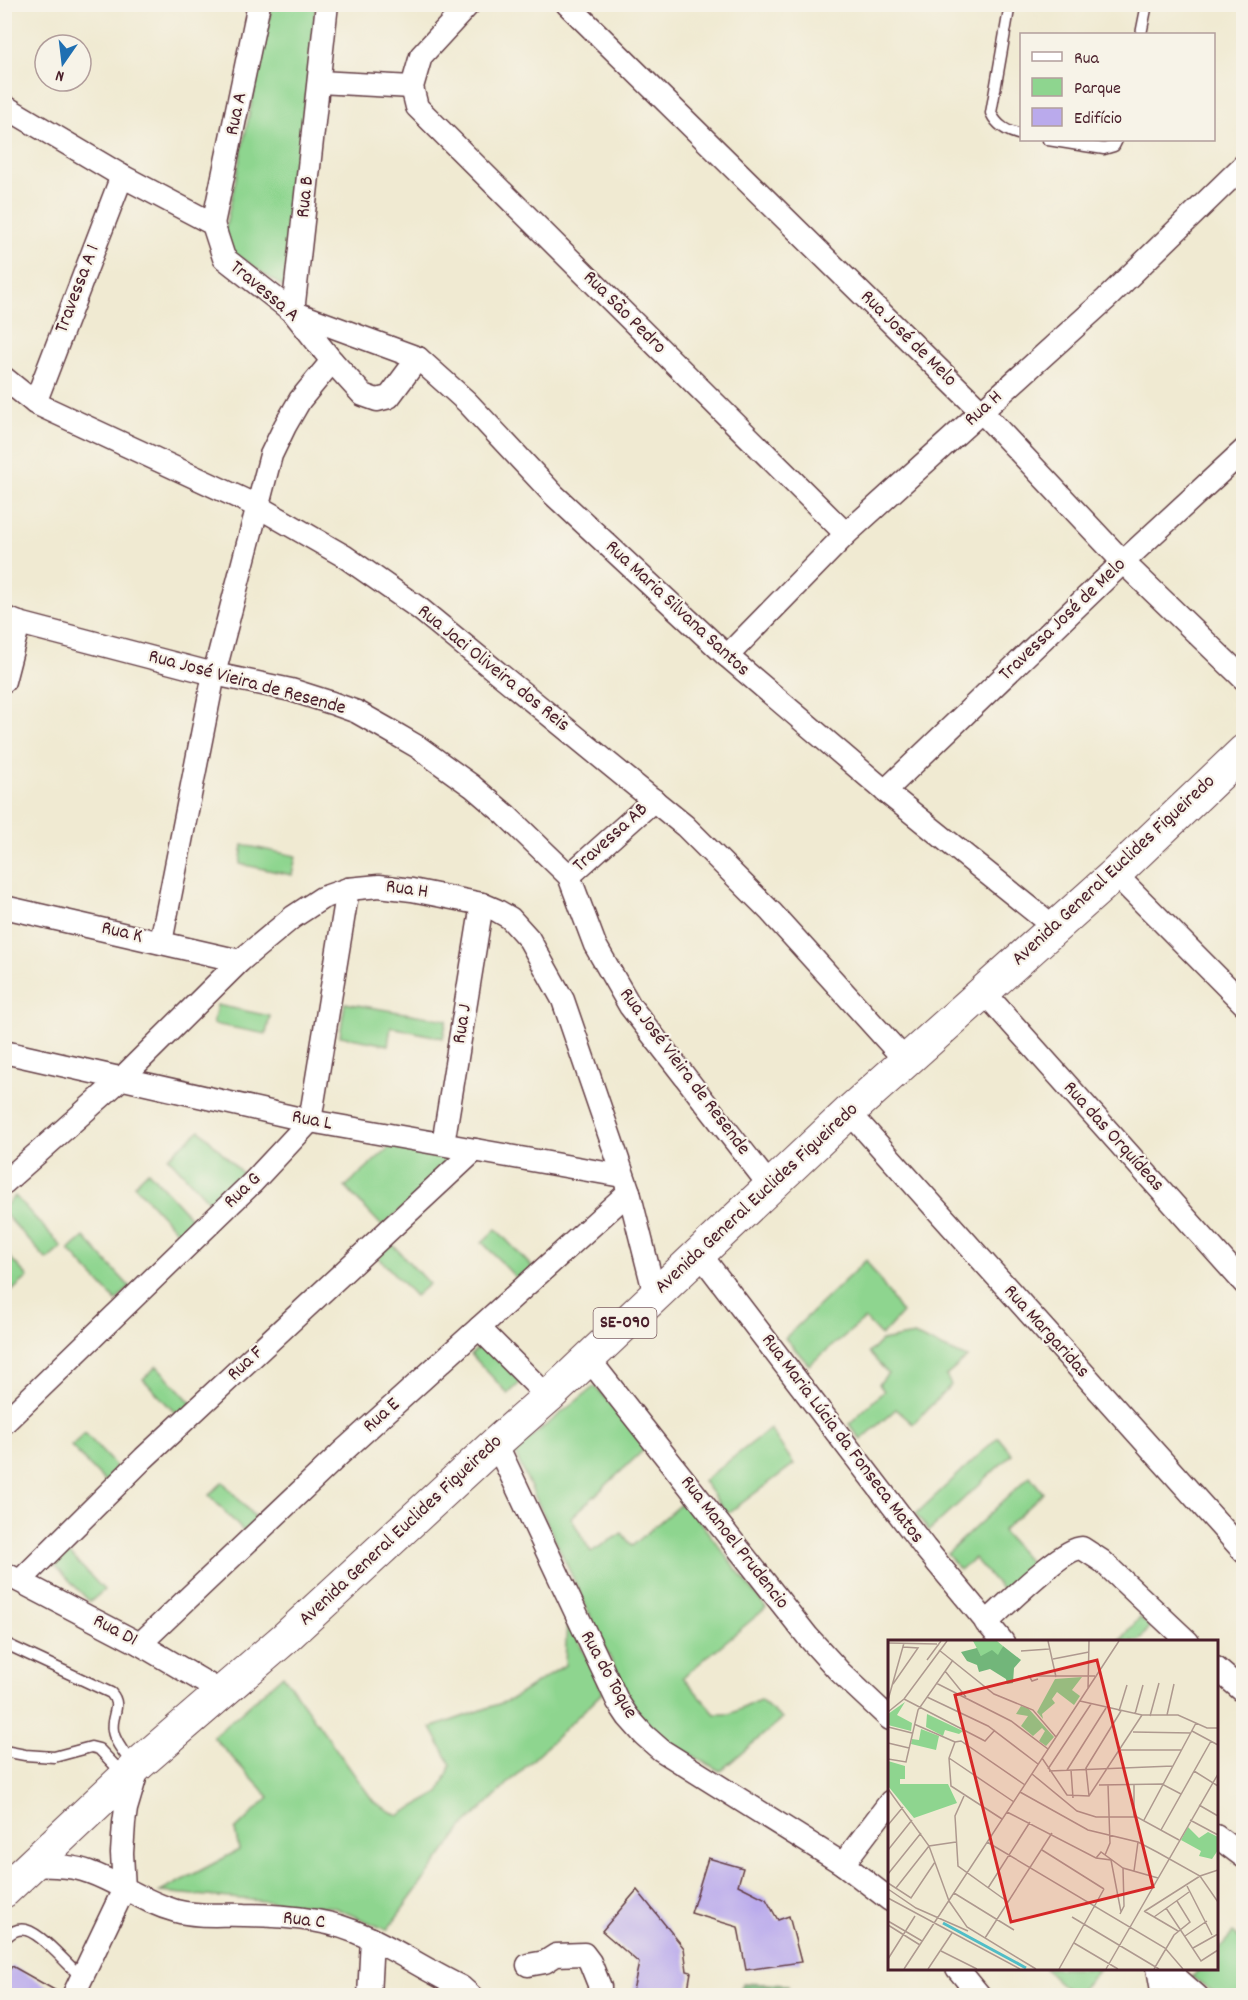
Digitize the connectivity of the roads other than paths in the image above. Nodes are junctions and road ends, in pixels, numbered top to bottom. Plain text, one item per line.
1 (259, 4) edge
2 (327, 4) edge
3 (469, 4) edge
4 (567, 4) edge
5 (1010, 4) edge
6 (1147, 4) edge
7 (1141, 33) edge
8 (319, 82) junction
9 (412, 87) junction
10 (4, 106) edge
11 (1020, 134) edge
12 (1054, 141) edge
13 (1114, 143) edge
14 (122, 176) junction
15 (1240, 176) edge
16 (213, 224) junction
17 (293, 312) junction
18 (418, 358) junction
19 (332, 361) junction
20 (4, 378) edge
21 (35, 403) junction
22 (981, 411) junction
23 (1244, 450) edge
24 (257, 506) junction
25 (846, 534) junction
26 (1124, 562) junction
27 (12, 620) edge
28 (727, 656) junction
29 (214, 674) junction
30 (1244, 679) edge
31 (4, 681) edge
32 (1244, 751) edge
33 (885, 791) junction
34 (654, 800) junction
35 (1115, 874) junction
36 (569, 876) junction
37 (348, 889) junction
38 (482, 904) junction
39 (4, 907) edge
40 (1054, 927) junction
41 (161, 942) junction
42 (240, 960) junction
43 (982, 991) junction
44 (1244, 1004) edge
45 (4, 1052) edge
46 (906, 1061) junction
47 (121, 1079) junction
48 (849, 1112) junction
49 (310, 1121) junction
50 (443, 1143) junction
51 (475, 1149) junction
52 (4, 1184) edge
53 (625, 1184) junction
54 (770, 1186) junction
55 (700, 1254) junction
56 (1244, 1283) edge
57 (655, 1295) junction
58 (479, 1328) junction
59 (588, 1358) junction
60 (548, 1397) junction
61 (4, 1423) edge
62 (496, 1443) junction
63 (1244, 1552) edge
64 (12, 1577) edge
65 (986, 1623) junction
66 (1002, 1640) edge
67 (1187, 1640) edge
68 (4, 1643) edge
69 (140, 1644) junction
70 (1218, 1670) edge
71 (1244, 1692) edge
72 (223, 1693) junction
73 (888, 1717) edge
74 (4, 1751) edge
75 (133, 1769) junction
76 (888, 1805) edge
77 (1218, 1838) edge
78 (1244, 1857) edge
79 (843, 1864) junction
80 (30, 1865) junction
81 (124, 1889) junction
82 (4, 1891) edge
83 (888, 1898) edge
84 (4, 1939) edge
85 (372, 1939) junction
86 (528, 1965) dead end
87 (959, 1970) edge
88 (1158, 1970) edge
89 (1167, 1970) edge
90 (77, 1986) edge
91 (369, 1995) edge
92 (471, 1995) edge
93 (597, 1995) edge
94 (980, 1995) edge
95 (1163, 1995) edge
96 (1197, 1995) edge

1 - 16 street, Rua A
2 - 8 street, Rua B
3 - 9 street
4 - 22 street, Rua José de Melo
5 - 11 lane
6 - 7 lane
8 - 9 street
8 - 17 street, Rua B
9 - 25 street, Rua São Pedro
10 - 14 street
12 - 13 lane
14 - 16 street
14 - 21 street, Travessa A 1
15 - 22 street, Rua H
16 - 17 street, Travessa A
17 - 18 street, Rua Maria Silvana Santos
17 - 19 street, Travessa A
18 - 19 street, Travessa A
18 - 28 street, Rua Maria Silvana Santos
19 - 24 street
20 - 21 street, Rua Jaci Oliveira dos Reis
21 - 24 street, Rua Jaci Oliveira dos Reis
22 - 25 street, Rua H
22 - 26 street, Rua José de Melo
23 - 26 street, Travessa José de Melo
24 - 29 street
24 - 34 street, Rua Jaci Oliveira dos Reis
25 - 28 street, Rua H
26 - 30 street, Rua José de Melo
26 - 33 street, Travessa José de Melo
27 - 29 street, Rua José Vieira de Resende
27 - 31 street
28 - 33 street, Rua Maria Silvana Santos
29 - 36 street, Rua José Vieira de Resende
29 - 41 street
32 - 35 main road, Avenida General Euclides Figueiredo / SE-090
33 - 40 street, Rua Maria Silvana Santos
34 - 36 street, Travessa AB
34 - 46 street, Rua Jaci Oliveira dos Reis
35 - 40 main road, Avenida General Euclides Figueiredo / SE-090
35 - 44 street
36 - 54 street, Rua José Vieira de Resende
37 - 38 street, Rua H
37 - 42 street, Rua H
37 - 49 street
38 - 50 street, Rua J
38 - 53 street, Rua H
39 - 41 street, Rua K
40 - 43 main road, Avenida General Euclides Figueiredo / SE-090
41 - 42 street, Rua K
42 - 47 street, Rua H
43 - 46 main road, Avenida General Euclides Figueiredo / SE-090
43 - 56 street, Rua das Orquídeas
45 - 47 street, Rua L
46 - 48 main road, Avenida General Euclides Figueiredo / SE-090
47 - 49 street, Rua L
47 - 52 street, Rua H
48 - 54 main road, Avenida General Euclides Figueiredo / SE-090
48 - 63 street, Rua Margaridas
49 - 50 street, Rua L
49 - 61 street, Rua G
50 - 51 street, Rua L
51 - 53 street, Rua L
51 - 64 street, Rua F
53 - 57 street, Rua H
53 - 58 street, Rua E
54 - 55 main road, Avenida General Euclides Figueiredo / SE-090
55 - 57 main road, Avenida General Euclides Figueiredo / SE-090
55 - 65 street, Rua Maria Lúcia da Fonseca Matos
57 - 59 main road, Avenida General Euclides Figueiredo / SE-090
58 - 60 street
58 - 69 street, Rua E
59 - 60 main road, Avenida General Euclides Figueiredo / SE-090
59 - 73 street, Rua Manoel Prudencio
60 - 62 main road, Avenida General Euclides Figueiredo / SE-090
62 - 72 main road, Avenida General Euclides Figueiredo / SE-090
62 - 79 street, Rua do Toque
64 - 69 street, Rua D1
65 - 66 street, Rua Maria Lúcia da Fonseca Matos
65 - 67 street
68 - 75 lane
69 - 72 street, Rua D1
70 - 71 street
72 - 75 main road, Avenida General Euclides Figueiredo / SE-090
74 - 75 lane
75 - 80 main road, Avenida General Euclides Figueiredo / SE-090
75 - 81 street
76 - 79 street
77 - 78 street
79 - 83 street, Rua do Toque
80 - 81 street, Rua C
80 - 82 main road, Avenida General Euclides Figueiredo / SE-090
81 - 85 street, Rua C
81 - 90 street
84 - 90 lane
85 - 91 street
85 - 92 street, Rua C
86 - 93 street
87 - 94 street
88 - 95 street
89 - 96 street

